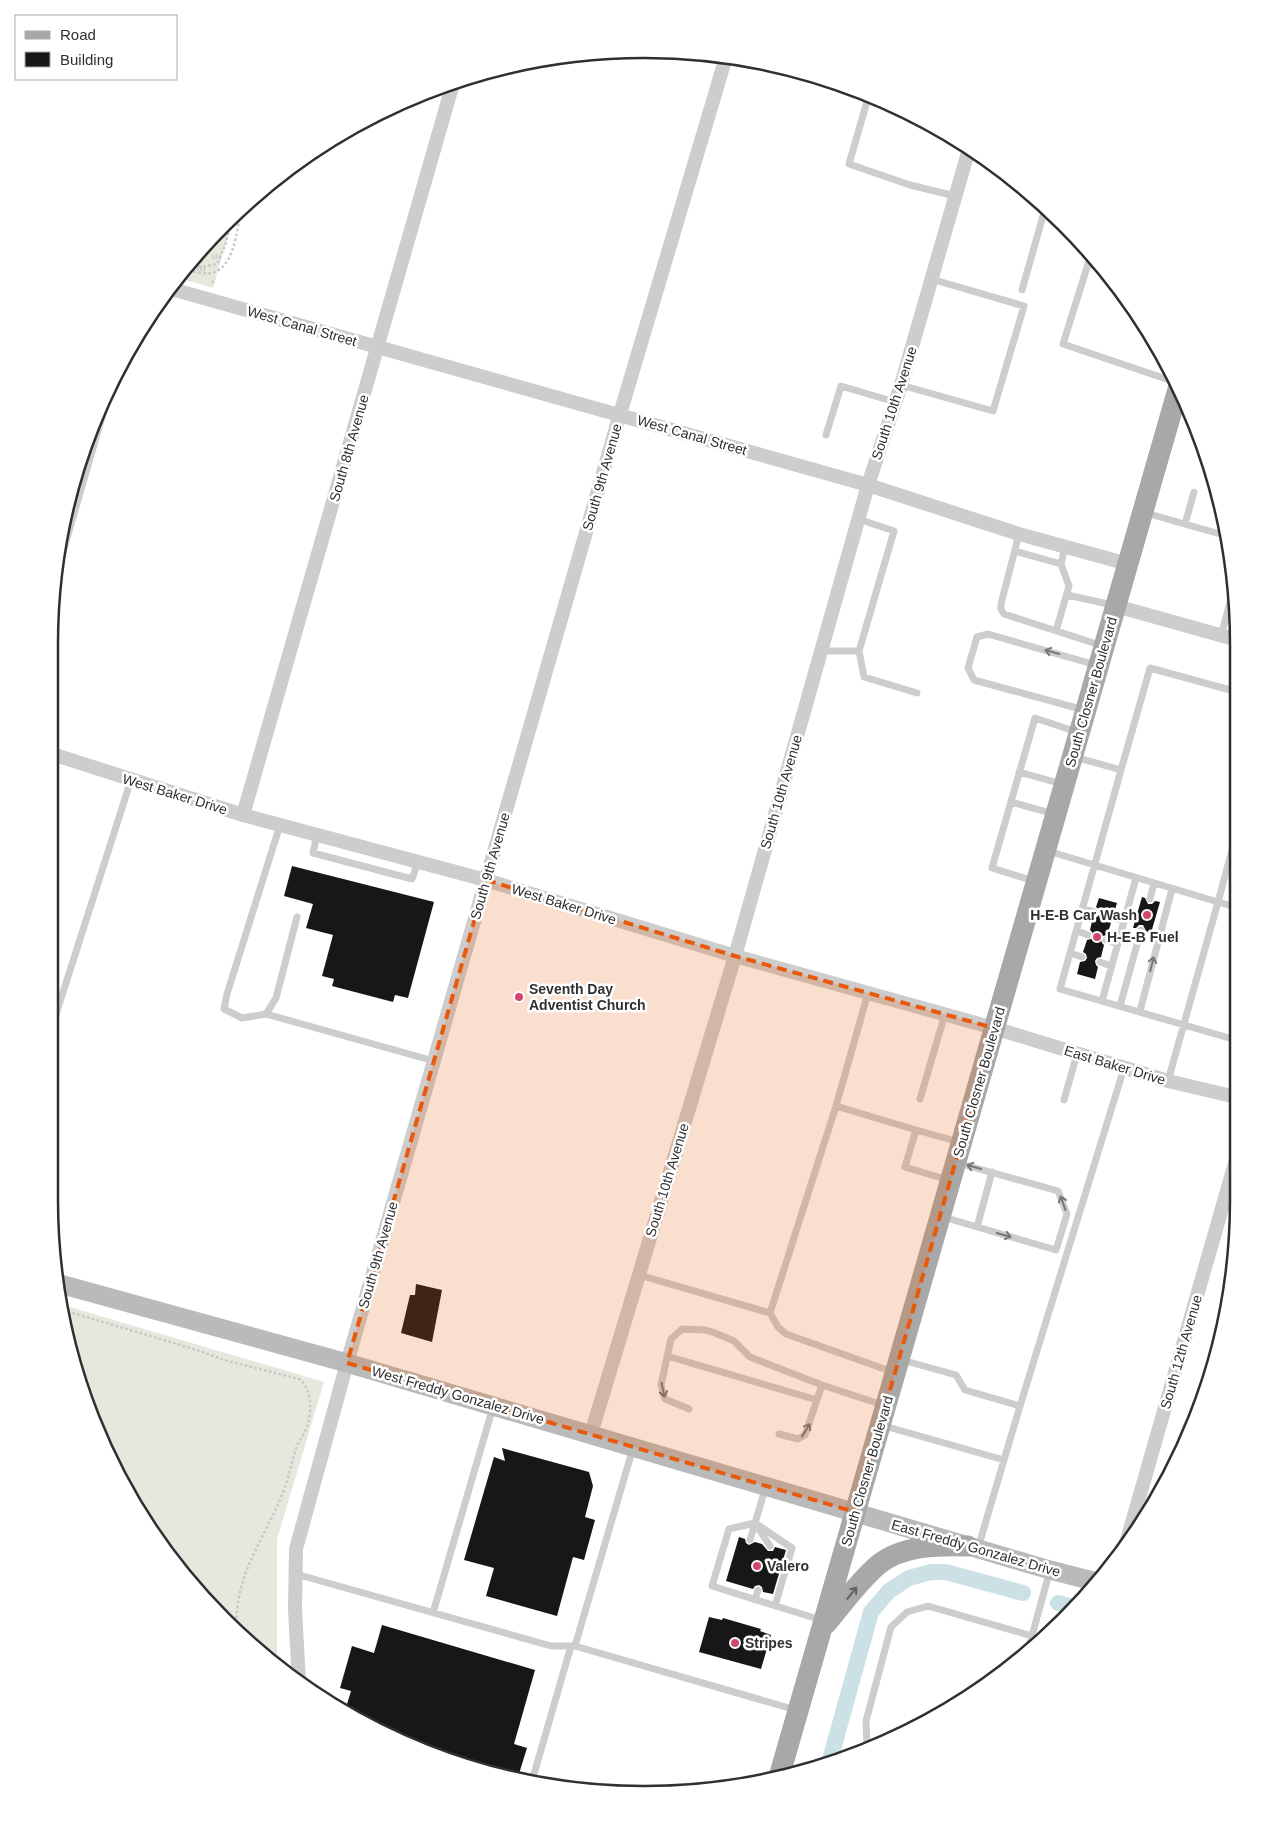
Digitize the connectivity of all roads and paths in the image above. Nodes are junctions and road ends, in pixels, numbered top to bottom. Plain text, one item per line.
1 (724, 64) edge
2 (451, 90) edge
3 (867, 102) edge
4 (967, 155) edge
5 (955, 196) junction
6 (1043, 215) edge
7 (239, 219) edge
8 (229, 229) edge
9 (196, 265) edge
10 (1090, 265) edge
11 (192, 270) edge
12 (931, 279) junction
13 (176, 290) edge
14 (1022, 290) dead end
15 (378, 347) junction
16 (901, 385) junction
17 (1174, 394) edge
18 (895, 402) junction
19 (1178, 403) edge
20 (620, 414) junction
21 (826, 435) dead end
22 (868, 485) junction
23 (1194, 492) dead end
24 (1143, 512) junction
25 (858, 519) junction
26 (1185, 524) junction
27 (1019, 534) junction
28 (1219, 534) edge
29 (1066, 547) junction
30 (1015, 551) junction
31 (1061, 564) junction
32 (1128, 564) junction
33 (1067, 595) junction
34 (1116, 606) junction
35 (1056, 631) junction
36 (1228, 638) edge
37 (821, 651) junction
38 (859, 651) junction
39 (1101, 656) junction
40 (1230, 690) edge
41 (917, 693) dead end
42 (1086, 710) junction
43 (1079, 733) junction
44 (57, 756) edge
45 (1072, 756) junction
46 (1121, 770) junction
47 (1019, 772) junction
48 (131, 780) junction
49 (1064, 785) junction
50 (1011, 802) junction
51 (243, 815) junction
52 (1056, 815) junction
53 (280, 825) junction
54 (1046, 851) junction
55 (1230, 858) edge
56 (1095, 866) junction
57 (1136, 878) junction
58 (486, 880) junction
59 (1037, 882) junction
60 (1154, 883) junction
61 (1172, 889) junction
62 (1150, 899) dead end
63 (1218, 902) junction
64 (1230, 906) edge
65 (1083, 908) junction
66 (1095, 912) dead end
67 (297, 916) dead end
68 (1112, 918) dead end
69 (1124, 921) junction
70 (1142, 930) dead end
71 (1077, 931) junction
72 (1088, 935) dead end
73 (1106, 940) dead end
74 (1118, 944) junction
75 (1070, 953) junction
76 (735, 956) junction
77 (1082, 956) dead end
78 (1100, 962) dead end
79 (1112, 966) junction
80 (868, 993) junction
81 (1102, 1001) junction
82 (1120, 1006) junction
83 (57, 1011) edge
84 (1140, 1011) junction
85 (266, 1014) junction
86 (945, 1014) junction
87 (1183, 1025) junction
88 (994, 1028) junction
89 (1230, 1038) edge
90 (1077, 1054) junction
91 (434, 1061) junction
92 (1124, 1068) junction
93 (1168, 1081) junction
94 (1230, 1096) edge
95 (920, 1099) dead end
96 (1064, 1100) dead end
97 (836, 1106) junction
98 (916, 1130) junction
99 (956, 1162) junction
100 (992, 1172) junction
101 (1230, 1177) edge
102 (940, 1216) junction
103 (977, 1227) junction
104 (639, 1274) junction
105 (64, 1285) edge
106 (68, 1312) edge
107 (770, 1313) junction
108 (667, 1356) junction
109 (347, 1363) junction
110 (897, 1366) junction
111 (822, 1385) junction
112 (817, 1400) junction
113 (493, 1406) junction
114 (1020, 1406) junction
115 (689, 1409) dead end
116 (883, 1415) junction
117 (591, 1434) junction
118 (779, 1434) dead end
119 (633, 1447) junction
120 (1004, 1460) junction
121 (766, 1486) junction
122 (855, 1512) junction
123 (755, 1523) junction
124 (1131, 1525) edge
125 (750, 1540) dead end
126 (770, 1546) dead end
127 (973, 1547) junction
128 (1050, 1570) junction
129 (296, 1574) junction
130 (1090, 1580) edge
131 (737, 1584) dead end
132 (758, 1590) dead end
133 (734, 1593) junction
134 (755, 1600) junction
135 (775, 1606) junction
136 (433, 1613) junction
137 (236, 1621) edge
138 (823, 1625) junction
139 (1032, 1636) junction
140 (1031, 1640) edge
141 (573, 1646) junction
142 (298, 1673) edge
143 (798, 1710) junction
144 (868, 1742) edge
145 (781, 1770) edge
146 (534, 1776) edge

1 - 20 street, South 9th Avenue
2 - 15 street, South 8th Avenue
3 - 5 lane
4 - 5 street, South 10th Avenue
5 - 12 street, South 10th Avenue
6 - 14 lane
7 - 11 path
8 - 9 path
10 - 17 lane
12 - 16 street, South 10th Avenue
12 - 16 lane
13 - 15 street, West Canal Street
15 - 20 street, West Canal Street
15 - 51 street, South 8th Avenue
16 - 18 street, South 10th Avenue
18 - 21 lane
18 - 22 street, South 10th Avenue
19 - 24 main road, South Closner Boulevard
20 - 22 street, West Canal Street
20 - 58 street, South 9th Avenue
22 - 25 street, South 10th Avenue
22 - 27 street, West Canal Street
23 - 26 lane
24 - 26 lane
24 - 32 main road, South Closner Boulevard
25 - 37 street, South 10th Avenue
25 - 38 lane
26 - 28 lane
27 - 29 street, West Canal Street
27 - 30 lane
29 - 31 lane
29 - 32 street, West Canal Street
30 - 31 lane
30 - 35 lane
31 - 33 lane
32 - 34 main road, South Closner Boulevard
33 - 34 lane
33 - 35 lane
34 - 36 street
34 - 39 main road, South Closner Boulevard
35 - 39 lane
37 - 38 lane
37 - 76 street, South 10th Avenue
38 - 41 lane
39 - 42 main road, South Closner Boulevard
39 -> 42 lane
40 - 46 lane
42 - 43 main road, South Closner Boulevard
43 - 45 main road, South Closner Boulevard
43 - 47 lane
44 - 48 street, West Baker Drive
45 - 46 lane
45 - 49 main road, South Closner Boulevard
46 - 56 lane
47 - 49 lane
47 - 50 lane
48 - 51 street, West Baker Drive
48 - 83 lane
49 - 52 main road, South Closner Boulevard
50 - 52 lane
50 - 59 lane
51 - 53 street, West Baker Drive
52 - 54 main road, South Closner Boulevard
53 - 58 street, West Baker Drive
53 - 85 lane
54 - 56 lane
54 - 59 main road, South Closner Boulevard
55 - 63 lane
56 - 57 lane
56 - 65 lane
57 - 60 lane
57 - 69 lane
58 - 76 street, West Baker Drive
58 - 91 street, South 9th Avenue
59 - 88 main road, South Closner Boulevard
60 - 61 lane
60 - 62 lane
61 - 63 lane
84 -> 61 lane
63 - 64 lane
63 - 87 lane
65 - 66 lane
65 - 71 lane
67 - 85 lane
68 - 69 lane
69 - 74 lane
70 - 82 lane
71 - 72 lane
71 - 75 lane
73 - 74 lane
74 - 79 lane
75 - 77 lane
75 - 81 lane
76 - 80 street, West Baker Drive
76 - 104 street, South 10th Avenue
78 - 79 lane
79 - 81 lane
80 - 86 street, West Baker Drive
80 - 97 lane
81 - 82 lane
82 - 84 lane
84 - 87 lane
85 - 91 lane
86 - 88 street, West Baker Drive
86 - 95 lane
87 - 89 lane
87 - 93 lane
88 - 90 street, East Baker Drive
88 - 99 main road, South Closner Boulevard
90 - 92 street, East Baker Drive
90 - 96 lane
91 - 109 street, South 9th Avenue
92 - 93 street, East Baker Drive
92 - 114 lane
93 - 94 street, East Baker Drive
97 - 98 lane
97 - 107 lane
98 - 99 lane
98 - 99 lane
100 -> 99 lane
99 - 102 main road, South Closner Boulevard
100 - 103 lane
103 -> 100 lane
101 - 124 street, South 12th Avenue
102 - 103 lane
102 - 110 main road, South Closner Boulevard
104 - 107 lane
104 - 117 street, South 10th Avenue
105 - 109 main road, West Freddy Gonzalez Drive
106 - 137 path
107 - 110 lane
108 - 111 lane
108 - 112 lane
108 -> 115 lane
109 - 113 main road, West Freddy Gonzalez Drive
109 - 129 street, South 9th Avenue
110 - 114 lane
110 - 116 main road, South Closner Boulevard
111 - 112 lane
111 - 116 lane
118 -> 112 lane
113 - 117 main road, West Freddy Gonzalez Drive
113 - 136 lane
114 - 120 lane
116 - 120 lane
116 - 122 main road, South Closner Boulevard
117 - 119 main road, West Freddy Gonzalez Drive
119 - 121 main road, West Freddy Gonzalez Drive
119 - 141 lane
120 - 127 lane
121 - 122 main road, West Freddy Gonzalez Drive
121 - 123 lane
122 - 127 main road, East Freddy Gonzalez Drive
122 - 138 main road, South Closner Boulevard
123 - 125 lane
123 - 126 lane
123 - 133 lane
123 - 135 lane
127 - 128 main road, East Freddy Gonzalez Drive
138 -> 127 main road
128 - 130 main road, East Freddy Gonzalez Drive
128 - 139 lane
129 - 136 lane
129 - 142 street, South 9th Avenue
131 - 133 lane
132 - 134 lane
133 - 134 lane
134 - 135 lane
135 - 138 lane
136 - 141 lane
138 - 143 main road, South Closner Boulevard
139 - 140 lane
139 - 144 lane
141 - 143 lane
141 - 146 lane
143 - 145 main road, South Closner Boulevard

